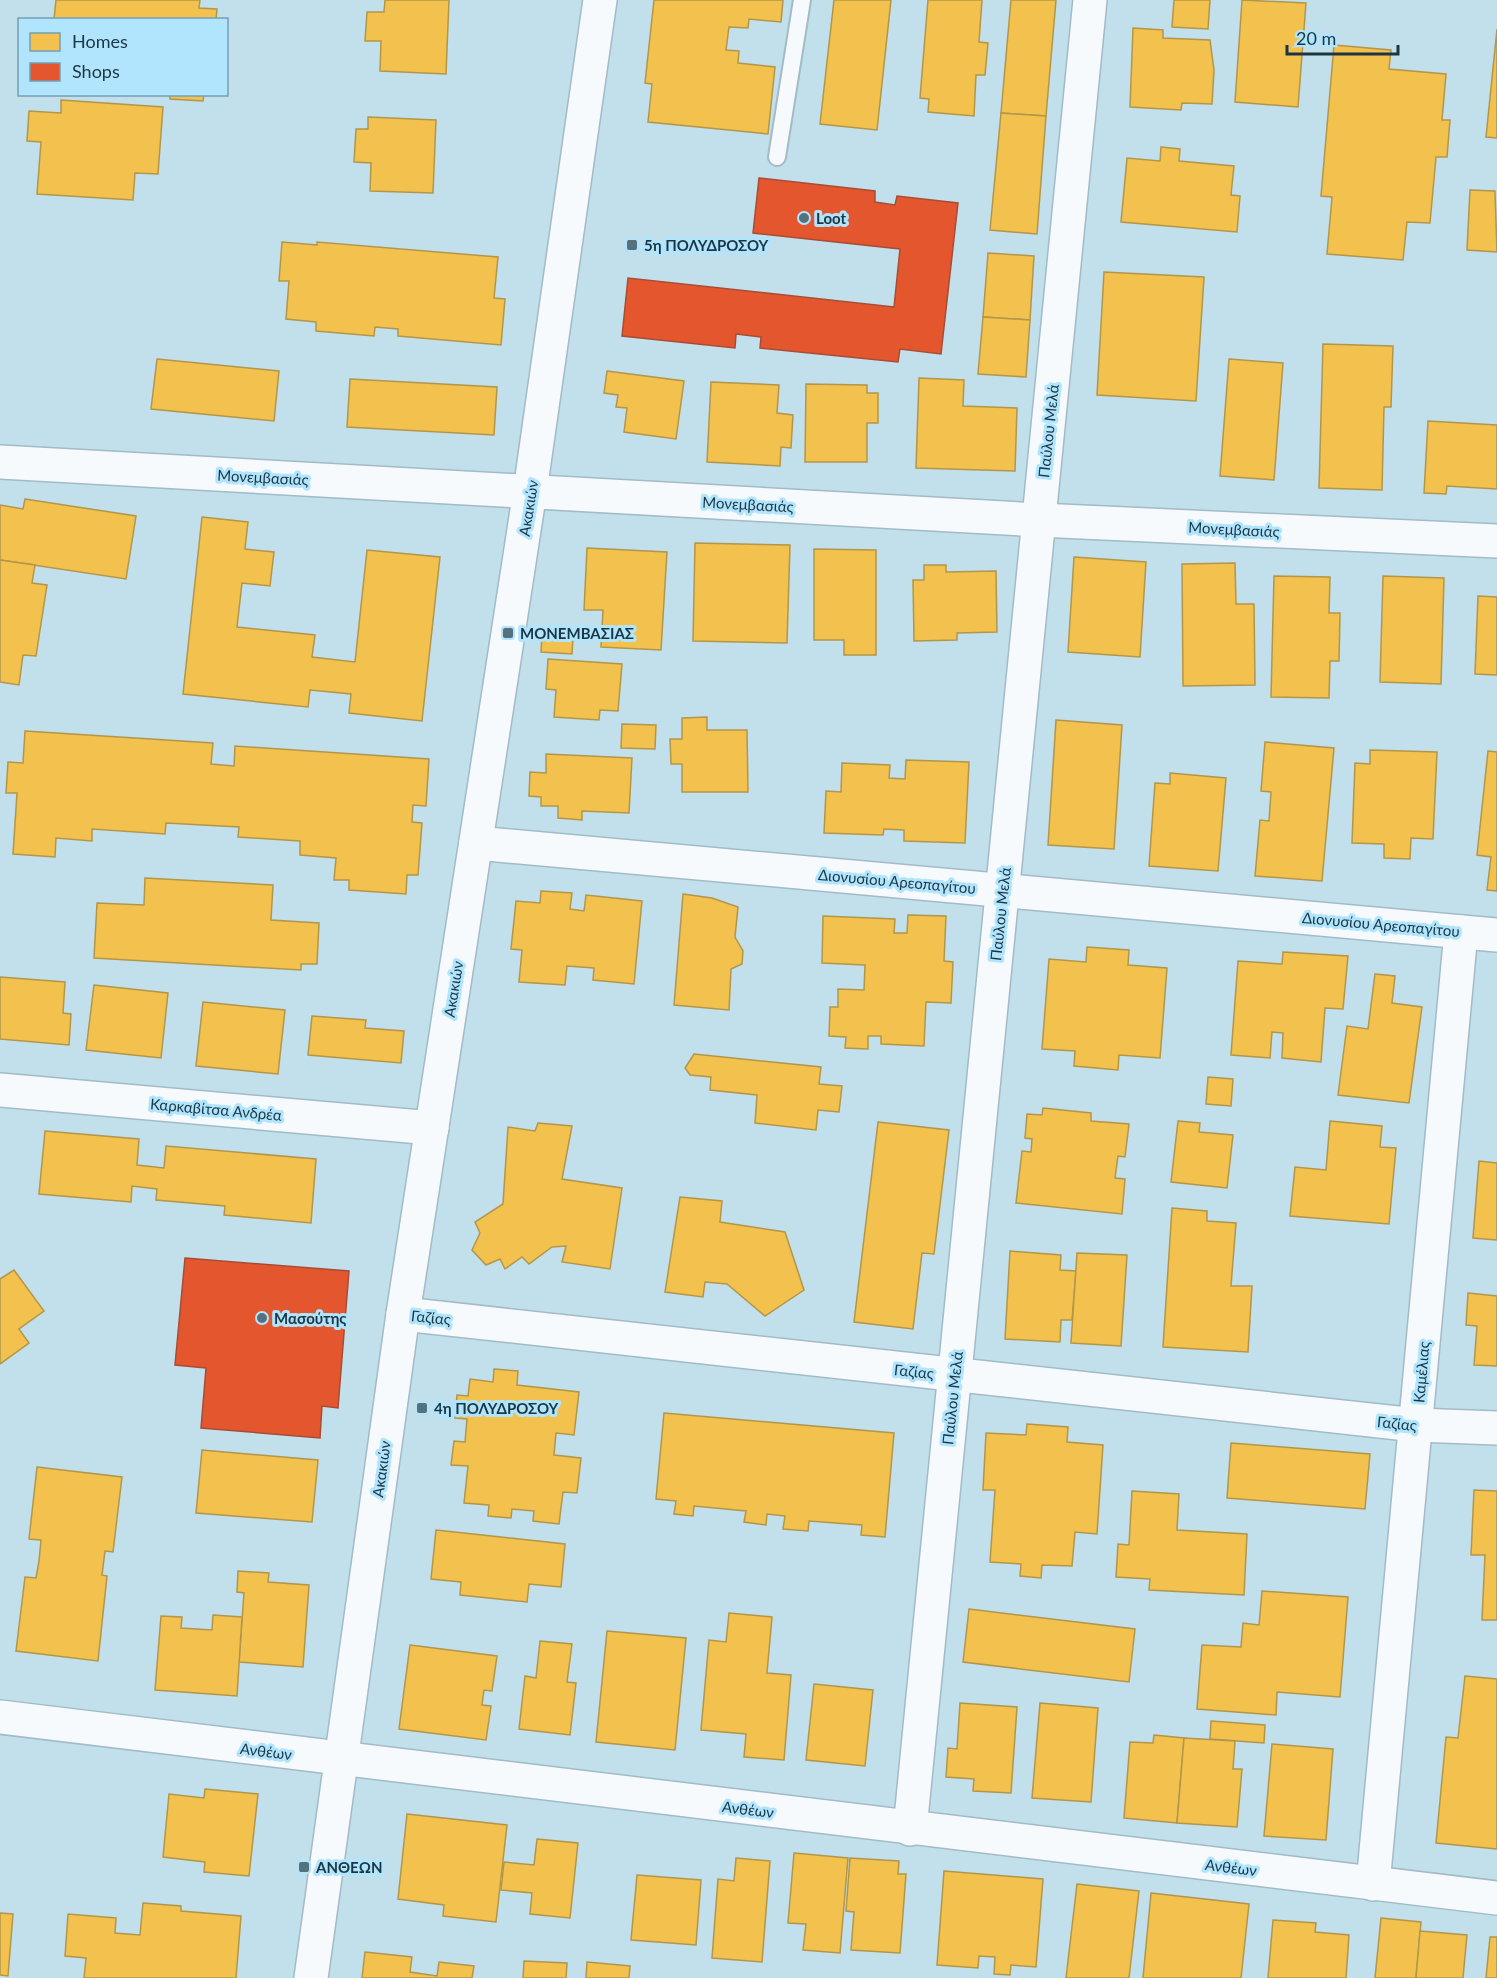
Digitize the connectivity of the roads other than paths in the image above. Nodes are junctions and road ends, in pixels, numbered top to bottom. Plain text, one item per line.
1 (600, 0) edge
2 (802, 0) edge
3 (1090, 0) edge
4 (777, 157) dead end
5 (0, 462) edge
6 (530, 491) junction
7 (1039, 520) junction
8 (1497, 541) edge
9 (476, 843) junction
10 (1002, 890) junction
11 (1461, 932) junction
12 (1497, 935) edge
13 (0, 1090) edge
14 (432, 1128) junction
15 (403, 1314) junction
16 (954, 1376) junction
17 (1416, 1425) junction
18 (1497, 1428) edge
19 (0, 1717) edge
20 (339, 1760) junction
21 (910, 1829) junction
22 (1373, 1884) junction
23 (1497, 1898) edge
24 (311, 1978) edge

1 - 6 street, Ακακιών
2 - 4 lane
3 - 7 street, Παύλου Μελά
5 - 6 street, Μονεμβασιάς
6 - 7 street, Μονεμβασιάς
6 - 9 street, Ακακιών
7 - 8 street, Μονεμβασιάς
7 - 10 street, Παύλου Μελά
9 - 10 street, Διονυσίου Αρεοπαγίτου
9 - 14 street, Ακακιών
10 - 11 street, Διονυσίου Αρεοπαγίτου
10 - 16 street, Παύλου Μελά
11 - 12 street, Διονυσίου Αρεοπαγίτου
11 - 17 street, Καμέλιας
13 - 14 street, Καρκαβίτσα Ανδρέα
14 - 15 street, Ακακιών
15 - 16 street, Γαζίας
15 - 20 street, Ακακιών
16 - 17 street, Γαζίας
16 - 21 street, Παύλου Μελά
17 - 18 street, Γαζίας
17 - 22 street, Καμέλιας
19 - 20 street, Ανθέων
20 - 21 street, Ανθέων
20 - 24 street, Ακακιών
21 - 22 street, Ανθέων
22 - 23 street, Ανθέων

